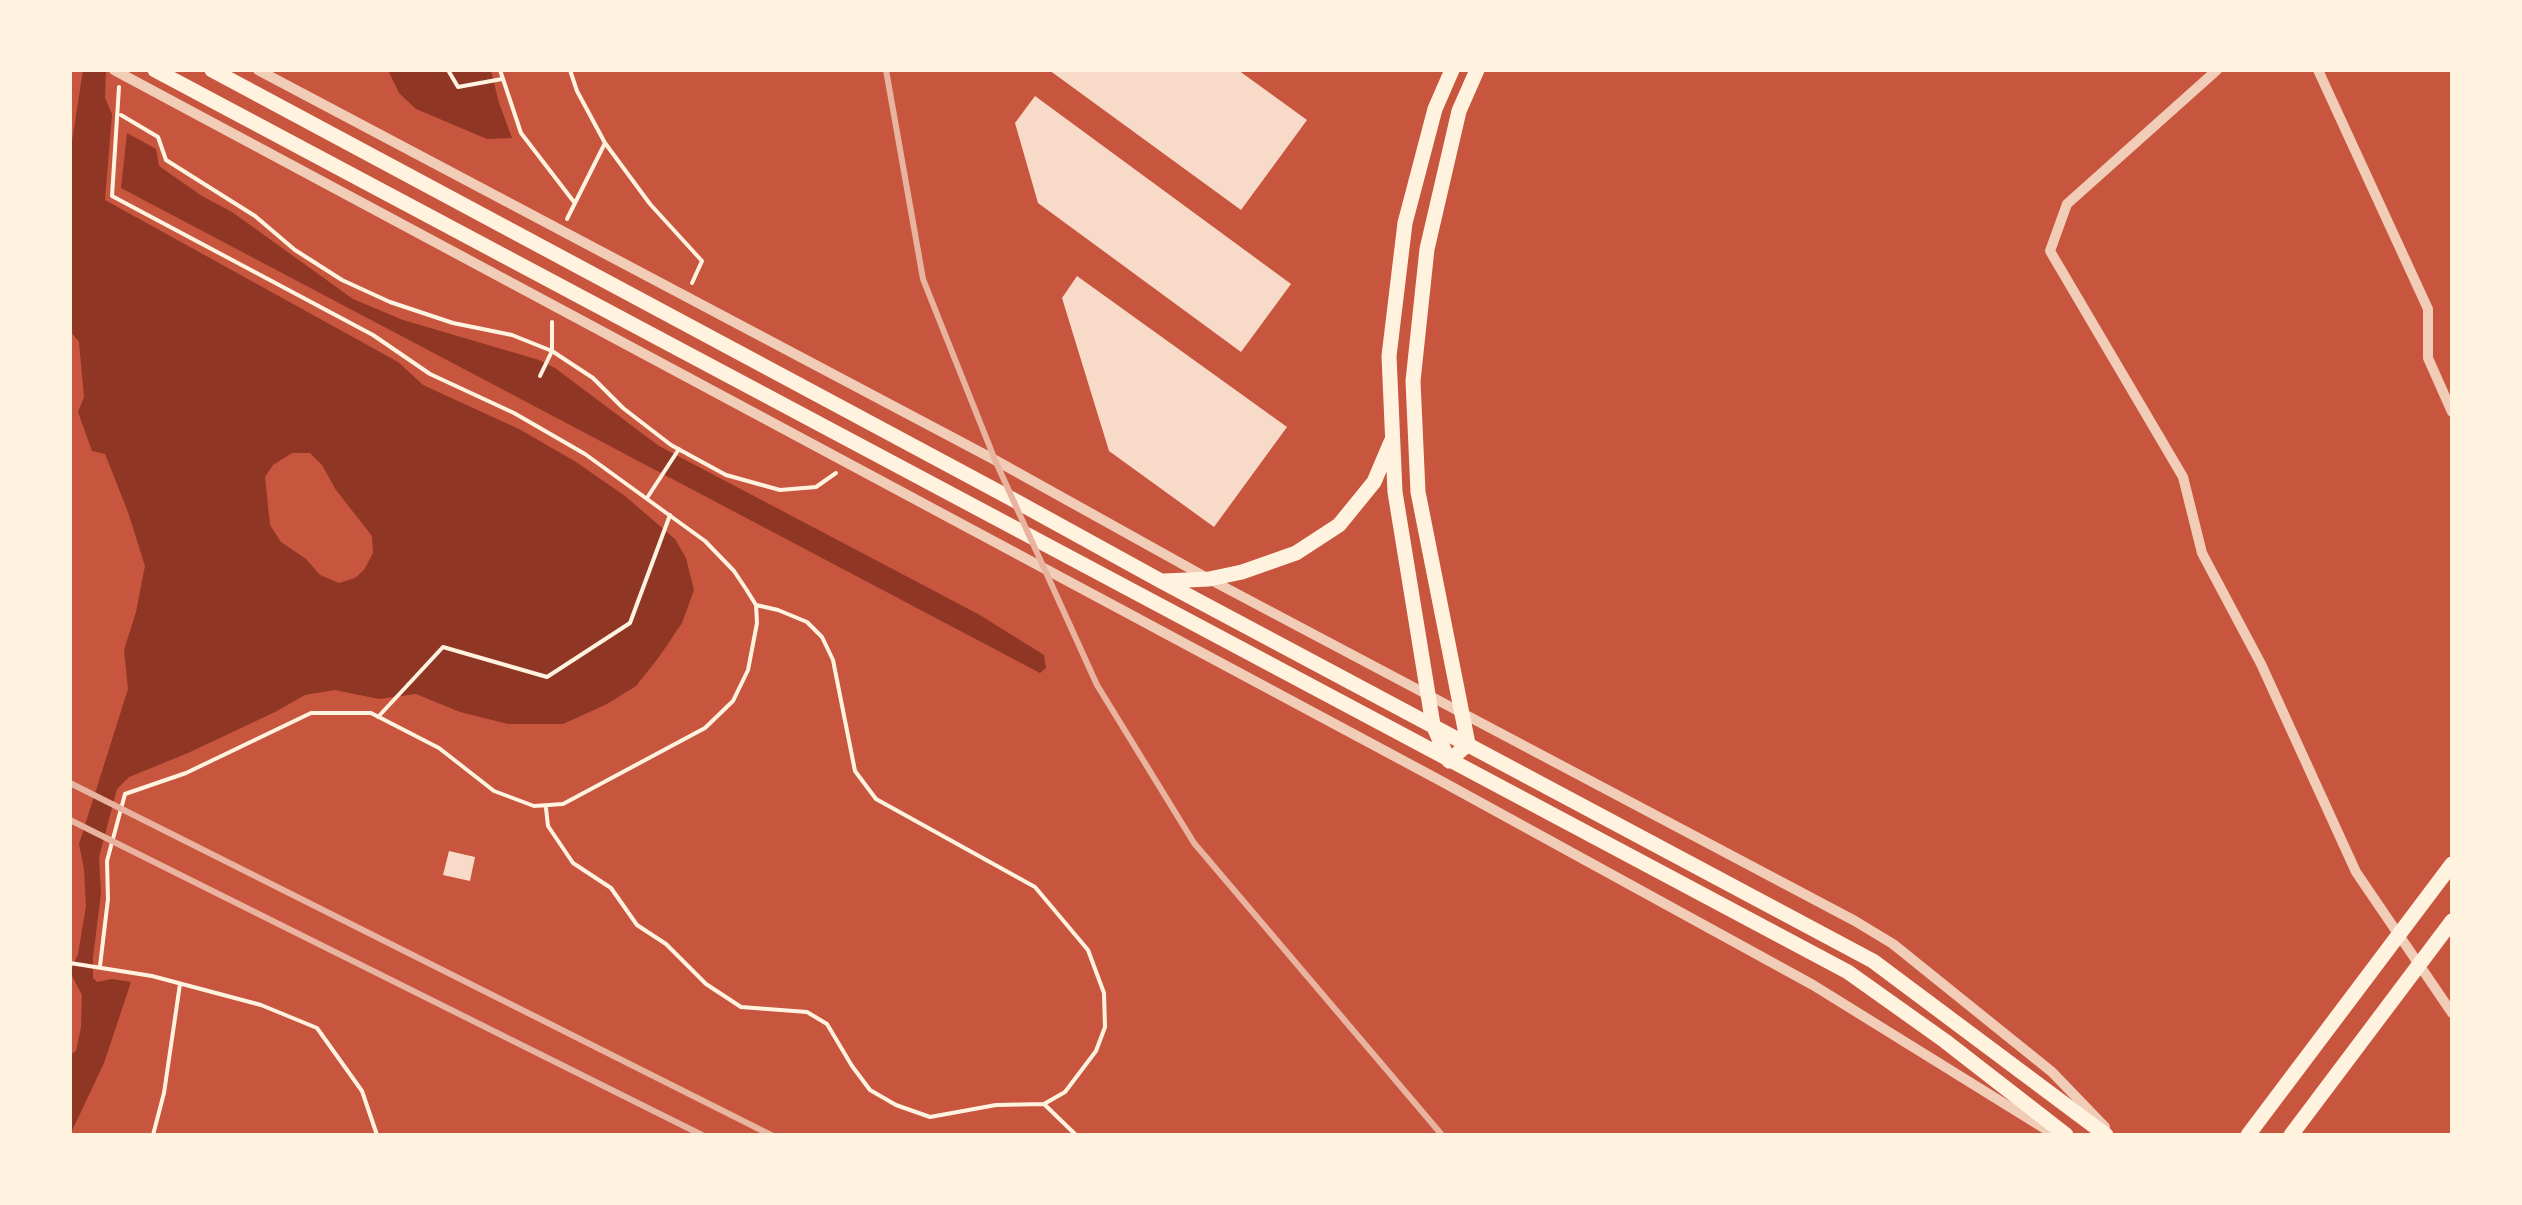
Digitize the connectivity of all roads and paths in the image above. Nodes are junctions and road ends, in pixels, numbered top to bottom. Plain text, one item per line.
1 (155, 70) edge
2 (212, 70) edge
3 (258, 70) edge
4 (448, 70) edge
5 (500, 70) edge
6 (570, 70) edge
7 (1452, 70) edge
8 (1478, 70) edge
9 (2217, 70) edge
10 (2318, 70) edge
11 (117, 71) edge
12 (502, 79) junction
13 (119, 114) junction
14 (574, 202) dead end
15 (686, 296) junction
16 (552, 306) junction
17 (552, 351) junction
18 (540, 376) dead end
19 (2452, 412) edge
20 (1393, 438) junction
21 (677, 452) junction
22 (848, 465) junction
23 (646, 498) junction
24 (670, 515) junction
25 (1209, 579) junction
26 (1161, 581) junction
27 (756, 605) junction
28 (1428, 693) junction
29 (1462, 711) junction
30 (378, 716) junction
31 (1433, 725) junction
32 (1468, 744) junction
33 (1450, 761) junction
34 (1440, 781) junction
35 (546, 806) junction
36 (2452, 864) edge
37 (2452, 920) edge
38 (70, 964) edge
39 (99, 966) junction
40 (180, 984) junction
41 (2452, 1013) edge
42 (1044, 1104) junction
43 (152, 1135) edge
44 (377, 1135) edge
45 (1076, 1135) edge
46 (2055, 1135) edge
47 (2066, 1135) edge
48 (2109, 1135) edge
49 (2248, 1135) edge
50 (2292, 1135) edge

1 - 33 main road
2 - 26 main road
3 - 15 street
4 - 12 path
5 - 12 path
6 - 15 path
7 - 20 main road
8 - 29 main road
9 - 41 street
10 - 19 street
11 - 13 path
11 - 16 street
12 - 14 path
13 - 17 path
13 - 23 path
15 - 25 street
16 - 17 path
16 - 22 street
17 - 18 path
17 - 21 path
20 - 25 main road
20 - 28 main road
21 - 22 path
21 - 23 path
22 - 34 street
23 - 24 path
24 - 27 path
24 - 30 path
25 - 26 main road
25 - 28 street
26 - 31 main road
27 - 35 path
27 - 42 path
28 - 29 street
28 - 31 main road
29 - 32 main road
29 - 48 street
30 - 35 path
30 - 39 path
31 - 32 main road
31 - 33 main road
32 - 33 main road
32 - 48 main road
33 - 34 street
33 - 47 main road
34 - 46 street
35 - 42 path
36 - 49 main road
37 - 50 main road
38 - 39 path
39 - 40 path
40 - 43 path
40 - 44 path
42 - 45 path

